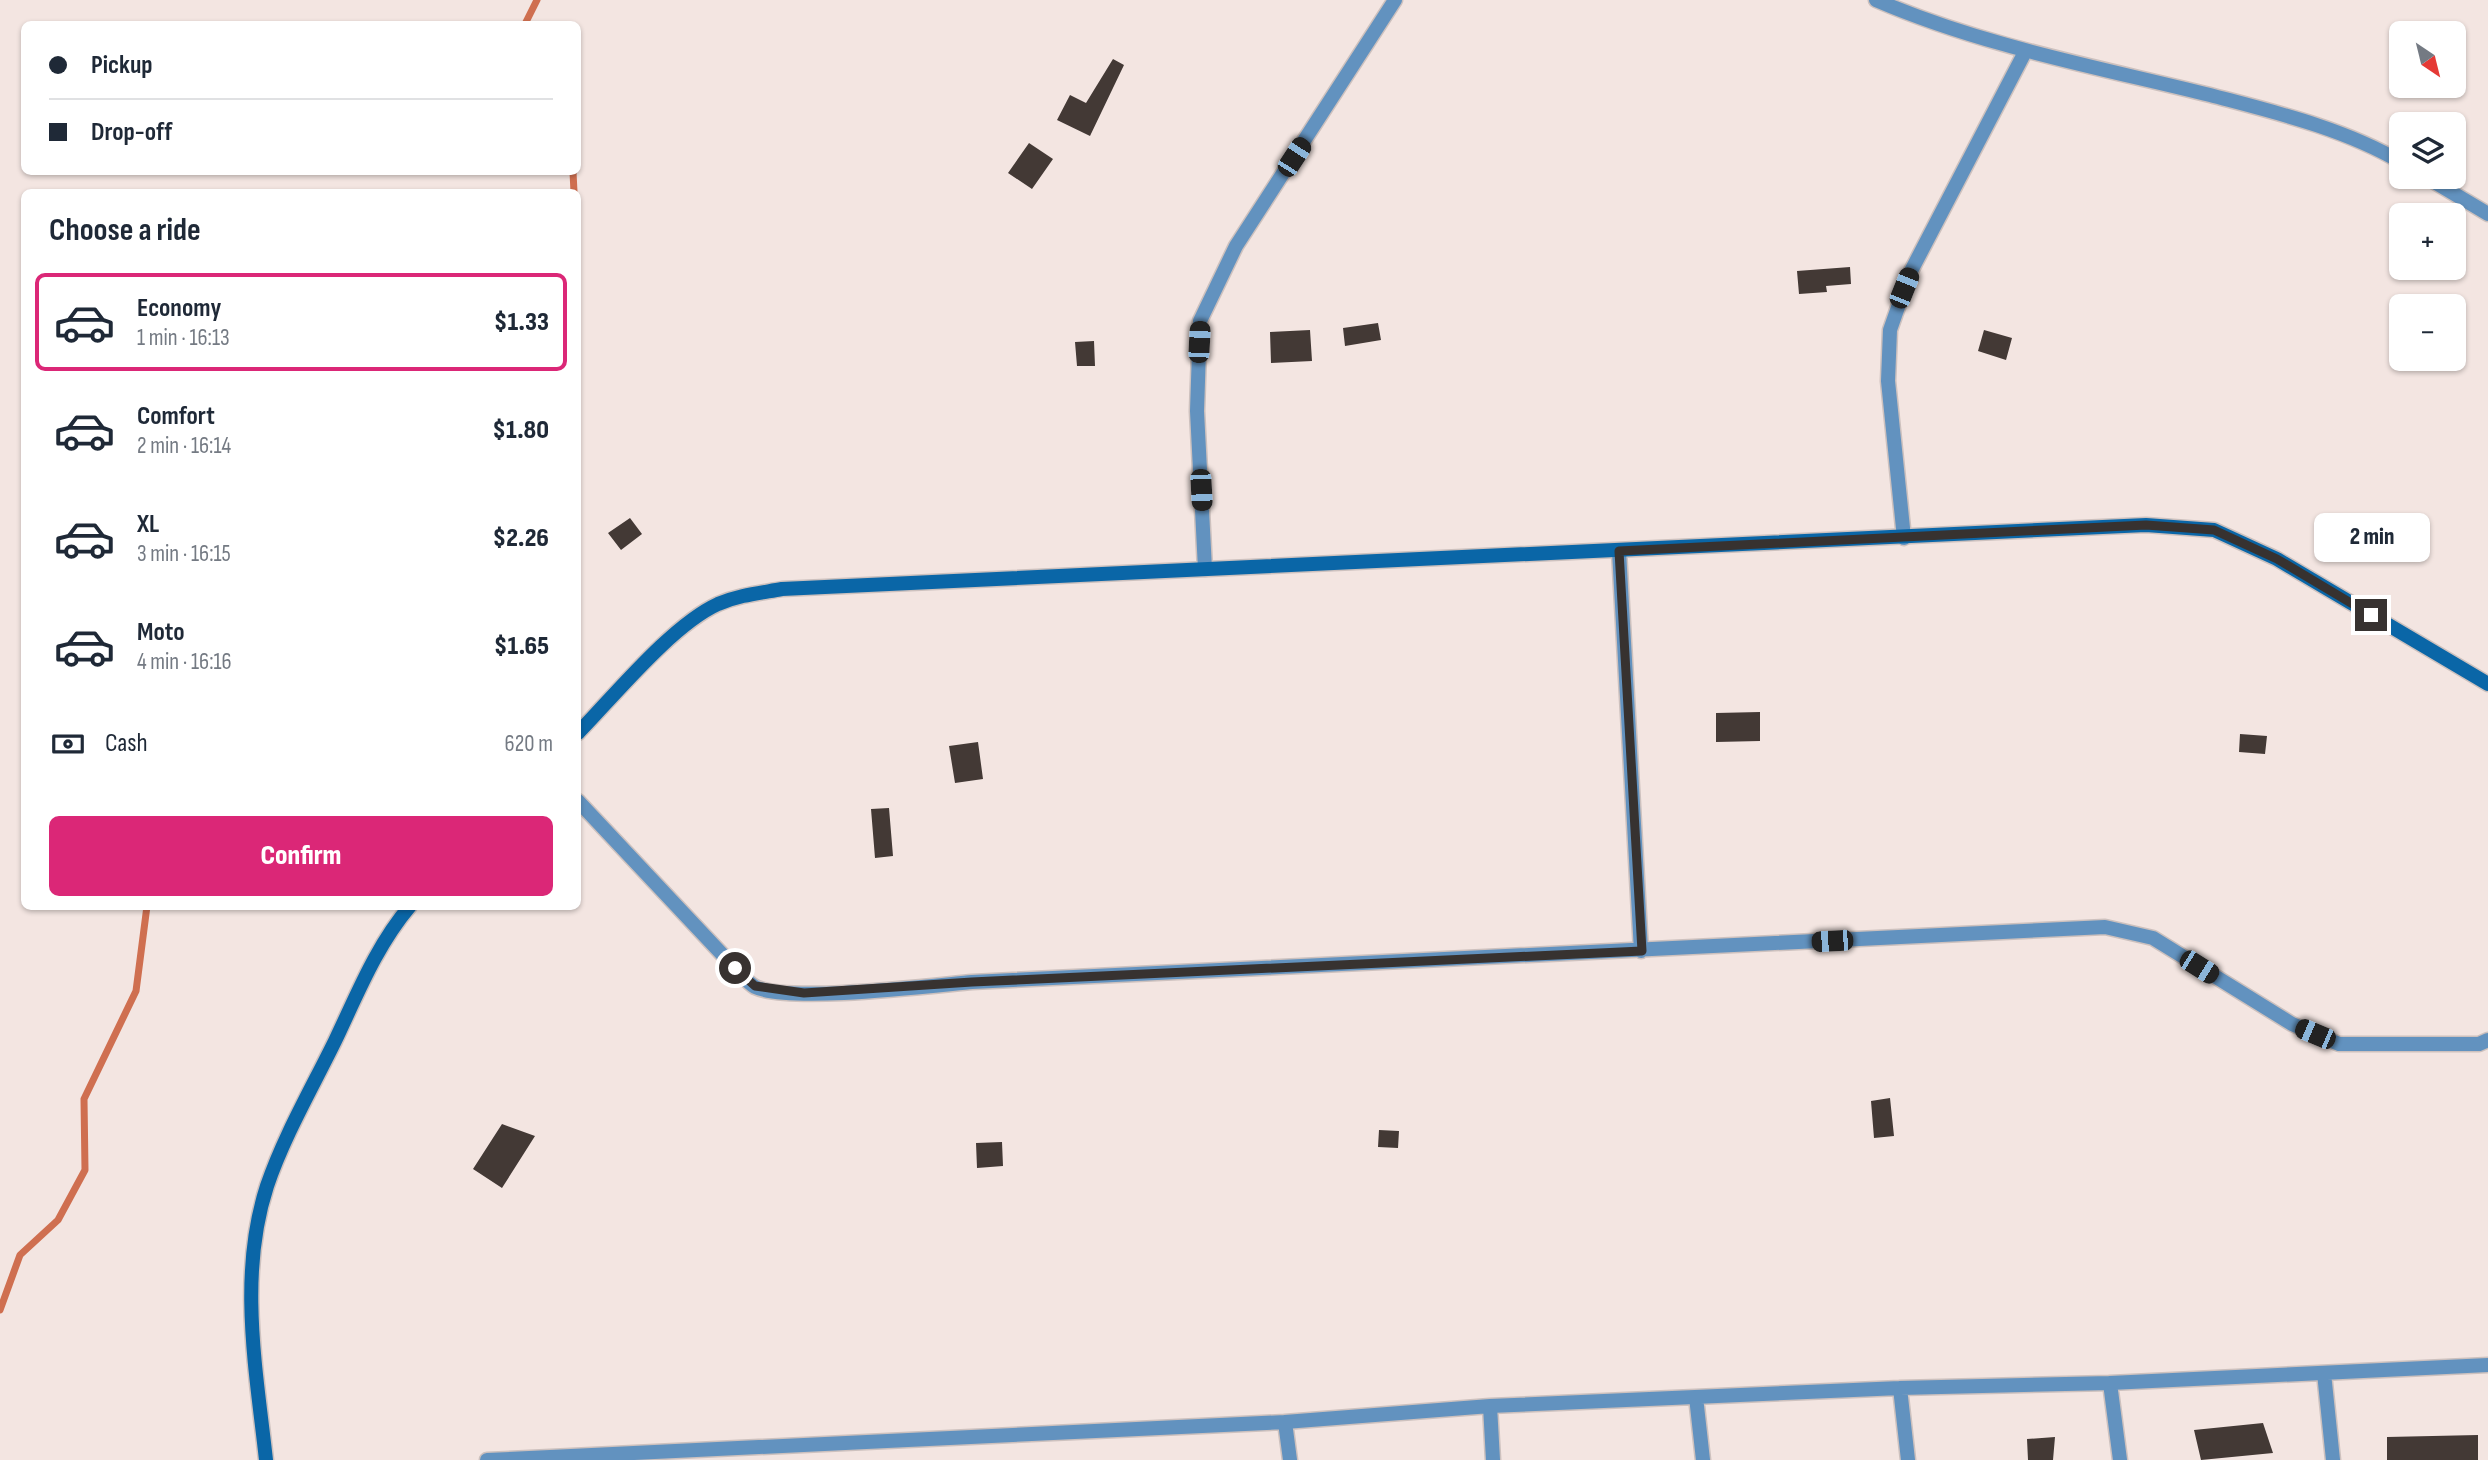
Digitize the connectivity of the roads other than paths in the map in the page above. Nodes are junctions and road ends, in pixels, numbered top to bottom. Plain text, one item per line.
1 (1395, 0) edge
2 (1876, 0) edge
3 (2025, 52) junction
4 (2389, 157) edge
5 (2446, 189) edge
6 (2488, 214) edge
7 (1903, 538) junction
8 (1619, 551) junction
9 (1205, 569) junction
10 (2488, 684) edge
11 (581, 730) edge
12 (581, 804) edge
13 (407, 910) edge
14 (1642, 951) junction
15 (2488, 1040) edge
16 (2488, 1365) edge
17 (2324, 1373) junction
18 (2110, 1383) junction
19 (1900, 1388) junction
20 (1696, 1397) junction
21 (1490, 1406) junction
22 (1285, 1422) junction
23 (266, 1460) edge
24 (488, 1460) edge
25 (1290, 1460) edge
26 (1493, 1460) edge
27 (1703, 1460) edge
28 (1908, 1460) edge
29 (2120, 1460) edge
30 (2333, 1460) edge

1 - 9 street
2 - 3 street
3 - 4 street
3 - 7 street
5 - 6 street
7 - 8 street
7 - 10 street
8 - 9 street
8 - 14 street
9 - 11 street
12 - 14 street
13 - 23 street
14 - 15 street
16 - 17 street
17 - 18 street
17 - 30 street
18 - 19 street
18 - 29 street
19 - 20 street
19 - 28 street
20 - 21 street
20 - 27 street
21 - 22 street
21 - 26 street
22 - 24 street
22 - 25 street

